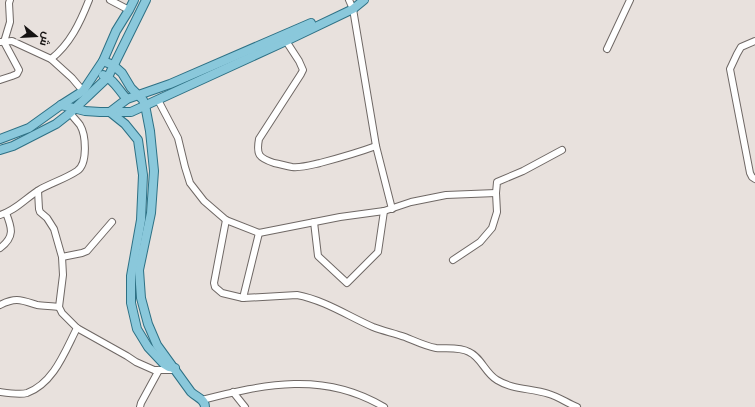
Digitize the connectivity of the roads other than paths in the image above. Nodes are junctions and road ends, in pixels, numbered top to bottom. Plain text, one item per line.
1 (10, 0) edge
2 (89, 0) edge
3 (110, 0) edge
4 (134, 0) edge
5 (146, 0) edge
6 (364, 0) edge
7 (630, 0) edge
8 (351, 5) edge
9 (129, 10) junction
10 (286, 41) junction
11 (755, 41) edge
12 (2, 42) edge
13 (607, 49) dead end
14 (51, 59) junction
15 (103, 61) junction
16 (113, 65) junction
17 (96, 72) junction
18 (108, 77) junction
19 (0, 80) edge
20 (83, 91) junction
21 (139, 96) junction
22 (127, 99) junction
23 (158, 100) junction
24 (61, 105) junction
25 (145, 105) junction
26 (72, 111) junction
27 (110, 112) junction
28 (0, 139) edge
29 (376, 146) junction
30 (0, 150) edge
31 (562, 150) dead end
32 (755, 179) edge
33 (38, 190) junction
34 (496, 193) junction
35 (392, 209) junction
36 (384, 211) junction
37 (3, 214) edge
38 (226, 220) junction
39 (112, 222) dead end
40 (314, 222) junction
41 (259, 233) junction
42 (0, 248) edge
43 (62, 256) junction
44 (454, 260) dead end
45 (243, 298) junction
46 (0, 305) edge
47 (59, 307) junction
48 (77, 328) junction
49 (175, 369) junction
50 (159, 370) junction
51 (0, 392) edge
52 (233, 392) junction
53 (204, 403) edge
54 (140, 407) edge
55 (245, 407) edge
56 (384, 407) edge
57 (577, 407) edge

1 - 12 street
2 - 14 street
3 - 9 street
4 - 9 main road
5 - 16 main road
6 - 8 main road
7 - 13 street
8 - 10 main road
8 - 21 main road
8 - 29 street
9 - 15 main road
10 - 23 main road
10 - 29 street
11 - 32 street
12 - 14 street
12 - 19 street
14 - 20 street
15 - 16 main road
15 - 17 main road
16 - 18 main road
16 - 21 main road
17 - 18 main road
17 - 20 main road
18 - 22 main road
18 - 26 main road
20 - 24 main road
21 - 22 main road
21 - 25 main road
22 - 27 main road
23 - 25 main road
23 - 38 street
24 - 26 main road
24 - 28 main road
25 - 27 main road
25 - 49 main road
26 - 27 main road
26 - 30 main road
26 - 33 street
27 - 49 main road
29 - 35 street
31 - 34 street
33 - 37 street
33 - 43 street
34 - 35 street
34 - 44 street
35 - 36 street
36 - 40 street
36 - 40 street
37 - 42 street
38 - 41 street
38 - 45 street
39 - 43 street
40 - 41 street
41 - 45 street
43 - 47 street
45 - 57 street
46 - 47 street
47 - 48 street
48 - 50 street
48 - 51 street
49 - 50 street
49 - 53 main road
50 - 54 street
52 - 53 street
52 - 55 street
52 - 56 street

